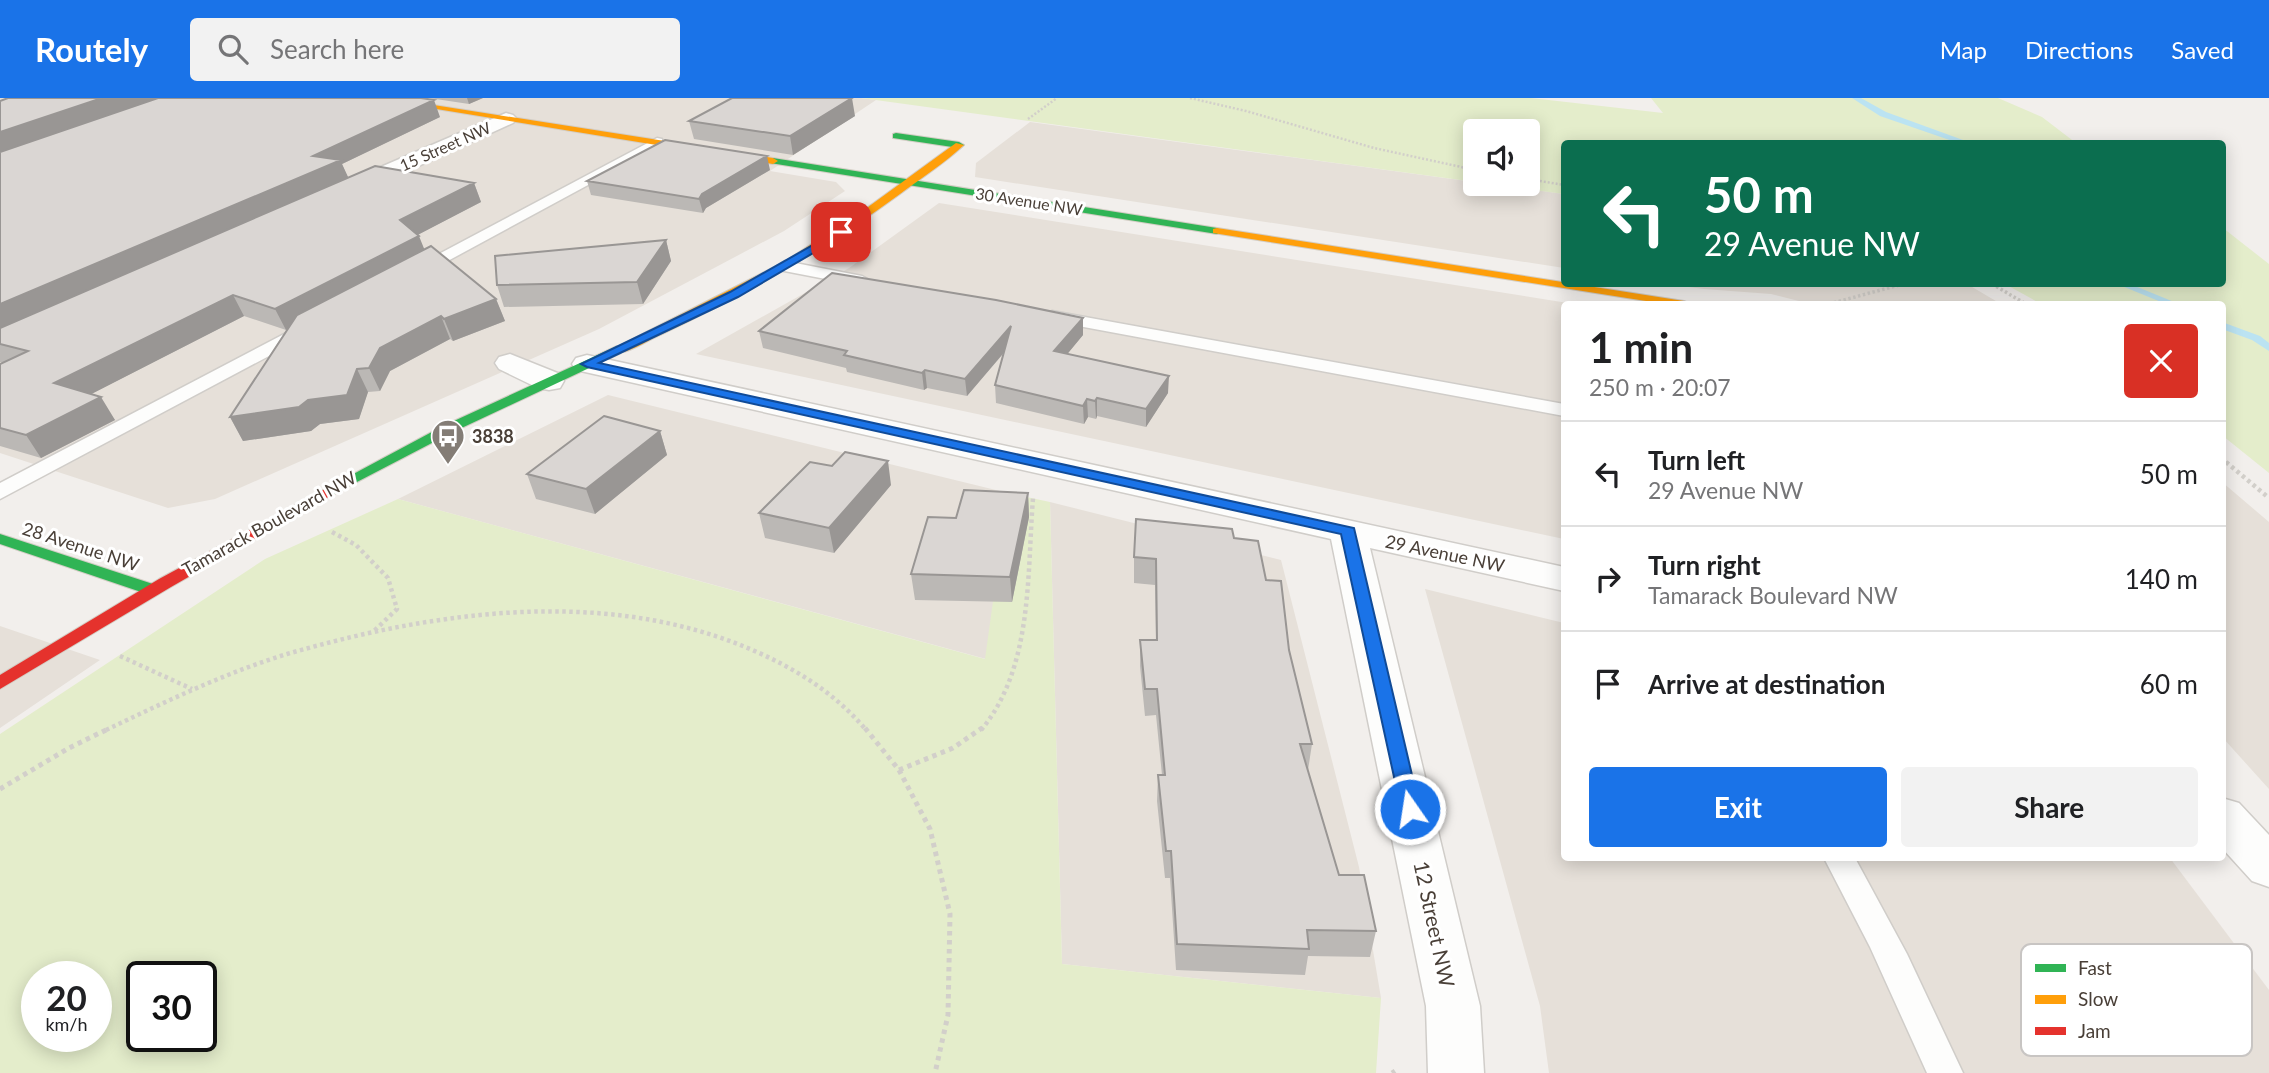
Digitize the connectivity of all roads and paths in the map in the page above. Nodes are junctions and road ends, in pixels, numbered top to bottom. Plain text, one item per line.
1 (373, 98) edge
2 (1057, 98) edge
3 (1190, 98) edge
4 (506, 119) junction
5 (1028, 119) dead end
6 (896, 136) dead end
7 (657, 142) junction
8 (1463, 167) edge
9 (1540, 181) edge
10 (911, 182) junction
11 (1561, 184) edge
12 (329, 198) edge
13 (785, 267) junction
14 (400, 279) edge
15 (876, 283) edge
16 (1561, 285) edge
17 (1576, 287) edge
18 (1892, 287) edge
19 (1997, 287) edge
20 (1665, 301) edge
21 (1840, 301) edge
22 (2021, 301) edge
23 (1028, 311) edge
24 (327, 318) edge
25 (510, 363) dead end
26 (587, 364) junction
27 (548, 381) junction
28 (1561, 409) edge
29 (2226, 462) edge
30 (1038, 463) junction
31 (0, 492) edge
32 (2269, 498) edge
33 (326, 528) dead end
34 (1348, 531) junction
35 (0, 539) edge
36 (1561, 578) edge
37 (150, 589) junction
38 (374, 631) junction
39 (119, 655) dead end
40 (0, 683) edge
41 (193, 689) junction
42 (899, 770) junction
43 (0, 789) edge
44 (2226, 820) edge
45 (1841, 861) edge
46 (2269, 867) edge
47 (935, 1073) edge
48 (1456, 1073) edge
49 (1945, 1073) edge

1 - 4 street, 30 Avenue NW
2 - 5 path
3 - 8 path
4 - 7 street, 30 Avenue NW
4 - 12 street, 15 Street NW
6 - 10 street, Tamarack Boulevard NW
7 - 10 street, 30 Avenue NW
7 - 14 lane
9 - 11 path
10 - 13 street, Tamarack Boulevard NW
10 - 16 street, 30 Avenue NW
13 - 15 lane
13 - 26 street, Tamarack Boulevard NW
17 - 20 street, 30 Avenue NW
18 - 21 path
19 - 22 path
23 - 28 lane
24 - 31 lane
25 - 27 street
26 - 27 street, Tamarack Boulevard NW
26 - 30 street, 29 Avenue NW
27 - 37 street, Tamarack Boulevard NW
29 - 32 path
30 - 34 street, 29 Avenue NW
30 - 42 path
33 - 38 path
34 - 36 street, 29 Avenue NW
34 - 48 street, 12 Street NW
35 - 37 street, 28 Avenue NW
37 - 40 street, Tamarack Boulevard NW
38 - 41 path
38 - 42 path
39 - 41 path
41 - 43 path
42 - 47 path
44 - 46 street
45 - 49 lane

